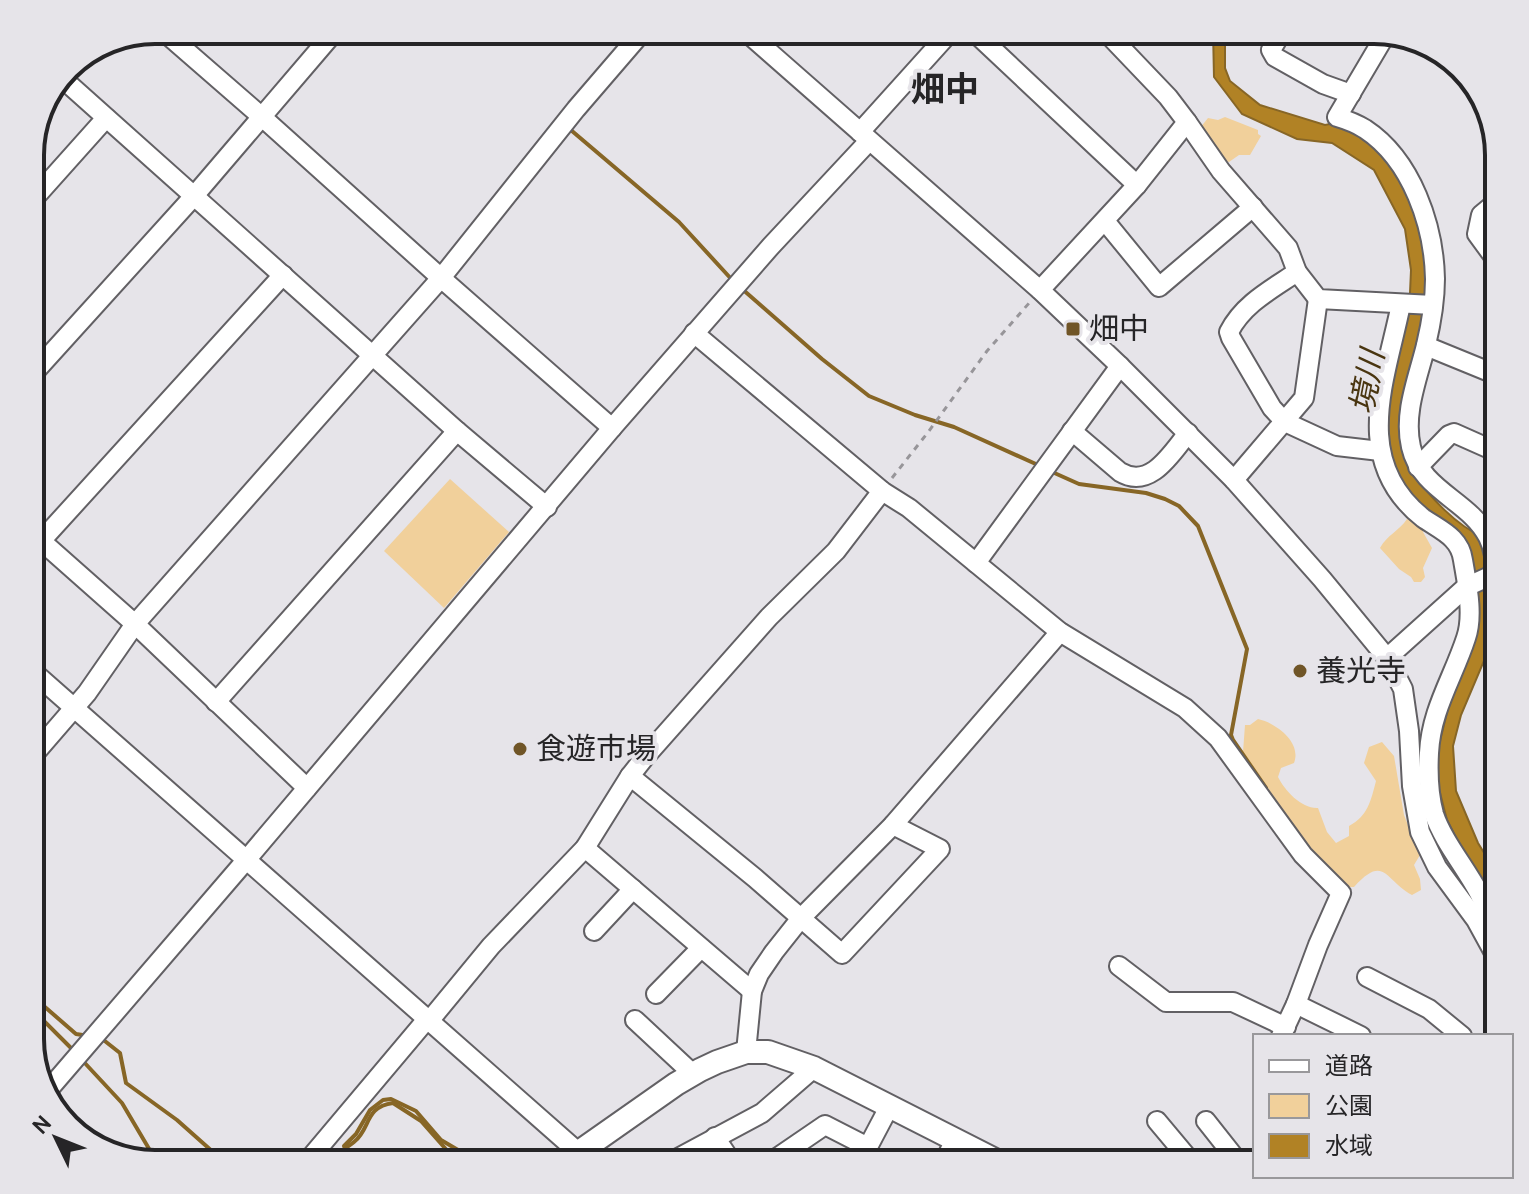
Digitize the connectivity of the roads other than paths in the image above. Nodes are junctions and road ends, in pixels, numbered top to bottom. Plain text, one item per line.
1 (178, 44) edge
2 (324, 44) edge
3 (632, 44) edge
4 (760, 44) edge
5 (940, 44) edge
6 (987, 44) edge
7 (1117, 44) edge
8 (1275, 44) edge
9 (1380, 45) edge
10 (69, 85) edge
11 (1351, 94) junction
12 (262, 117) junction
13 (106, 118) junction
14 (1187, 122) junction
15 (864, 136) junction
16 (1137, 185) junction
17 (44, 187) edge
18 (194, 196) junction
19 (1253, 207) junction
20 (1485, 212) edge
21 (1105, 221) junction
22 (1485, 245) edge
23 (1297, 272) junction
24 (283, 275) junction
25 (441, 278) junction
26 (1040, 290) junction
27 (1318, 299) junction
28 (1401, 304) junction
29 (1433, 305) junction
30 (694, 333) junction
31 (1426, 346) junction
32 (373, 356) junction
33 (44, 362) edge
34 (1120, 366) junction
35 (1485, 370) edge
36 (1285, 422) junction
37 (612, 428) junction
38 (457, 431) junction
39 (1072, 431) junction
40 (1188, 433) junction
41 (1485, 447) edge
42 (1380, 451) junction
43 (1418, 467) junction
44 (1234, 480) junction
45 (882, 491) junction
46 (547, 507) junction
47 (44, 528) edge
48 (1485, 532) edge
49 (44, 543) edge
50 (976, 563) junction
51 (1485, 578) edge
52 (1466, 587) junction
53 (135, 624) junction
54 (1060, 632) junction
55 (1387, 658) junction
56 (44, 681) edge
57 (216, 702) junction
58 (74, 708) junction
59 (44, 743) edge
60 (630, 776) junction
61 (307, 788) junction
62 (893, 825) junction
63 (585, 848) junction
64 (247, 859) junction
65 (633, 889) junction
66 (1485, 906) edge
67 (801, 918) junction
68 (594, 931) dead end
69 (1485, 936) edge
70 (701, 948) junction
71 (1119, 966) dead end
72 (1367, 977) dead end
73 (752, 991) junction
74 (656, 994) dead end
75 (1296, 1004) junction
76 (429, 1019) junction
77 (635, 1020) dead end
78 (1283, 1031) edge
79 (1357, 1034) edge
80 (1460, 1034) edge
81 (746, 1052) junction
82 (814, 1068) junction
83 (693, 1074) junction
84 (54, 1084) edge
85 (889, 1107) junction
86 (1157, 1121) dead end
87 (1206, 1121) dead end
88 (715, 1137) junction
89 (955, 1140) junction
90 (317, 1150) edge
91 (567, 1150) edge
92 (591, 1150) edge
93 (692, 1150) edge
94 (724, 1150) edge
95 (788, 1150) edge
96 (857, 1150) edge
97 (866, 1150) edge
98 (950, 1150) edge
99 (975, 1150) edge
100 (1181, 1150) edge
101 (1229, 1150) edge

1 - 12 street
2 - 12 street
3 - 25 street
4 - 15 street
5 - 15 street
6 - 16 street
7 - 14 street
8 - 11 street
9 - 11 street
10 - 13 street
11 - 29 street
12 - 18 street
12 - 25 street
13 - 17 street
13 - 18 street
14 - 16 street
14 - 19 street
15 - 26 street
15 - 30 street
16 - 21 street
18 - 24 street
18 - 33 street
19 - 21 street
19 - 23 street
20 - 22 street
21 - 26 street
23 - 27 street
23 - 36 street
24 - 32 street
24 - 47 street
25 - 32 street
25 - 37 street
26 - 34 street
27 - 28 street
27 - 36 street
28 - 29 street
28 - 42 street
29 - 31 street
30 - 37 street
30 - 45 street
31 - 35 street
31 - 43 street
32 - 38 street
32 - 53 street
34 - 39 street
34 - 40 street
36 - 42 street
36 - 44 street
37 - 46 street
38 - 46 street
38 - 57 street
39 - 40 street
39 - 50 street
40 - 44 street
41 - 43 street
42 - 52 street
43 - 48 street
44 - 55 street
45 - 50 street
45 - 60 street
46 - 61 street
49 - 53 street
50 - 54 street
51 - 52 street
52 - 55 street
52 - 66 street
53 - 57 street
53 - 58 street
54 - 62 street
54 - 75 street
55 - 69 street
56 - 58 street
57 - 61 street
58 - 59 street
58 - 64 street
60 - 63 street
60 - 67 street
61 - 64 street
62 - 67 street
62 - 67 street
63 - 65 street
63 - 76 street
64 - 76 street
64 - 84 street
65 - 68 street
65 - 70 street
67 - 73 street
70 - 73 street
70 - 74 street
71 - 78 street
72 - 80 street
73 - 81 street
75 - 78 street
75 - 79 street
76 - 90 street
76 - 91 street
77 - 83 street
81 - 82 main road
81 - 83 main road
82 - 85 main road
82 - 88 street
83 - 92 main road
85 - 89 main road
85 - 97 street
86 - 100 street
87 - 101 street
88 - 93 street
88 - 94 street
89 - 98 street
89 - 99 main road
95 - 96 street

